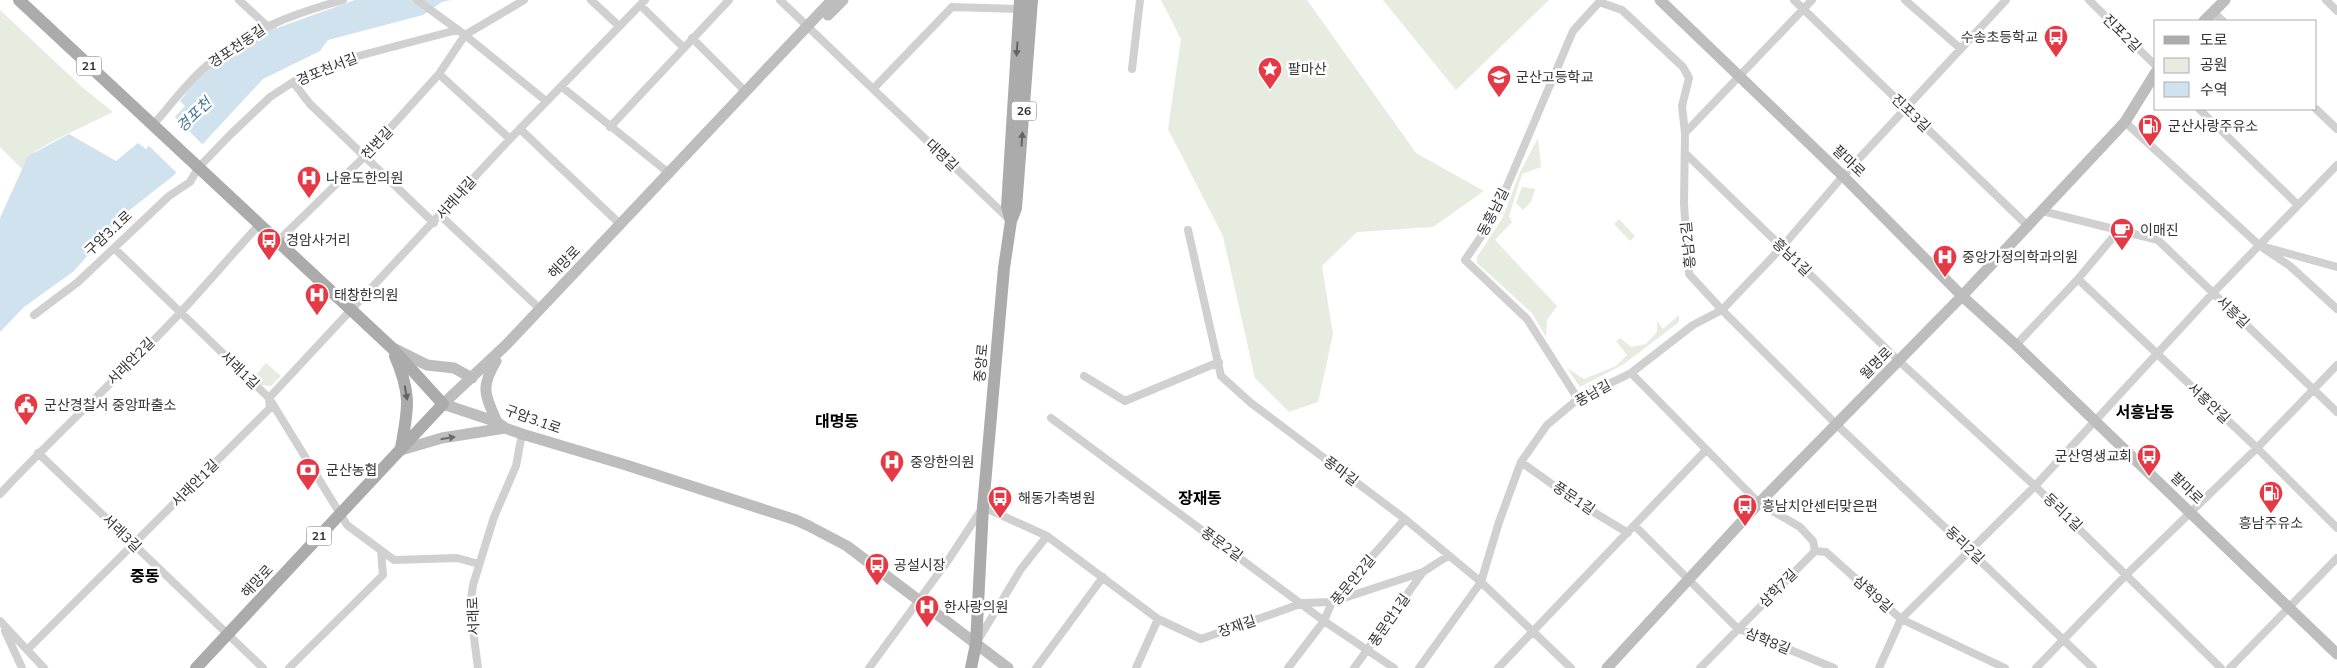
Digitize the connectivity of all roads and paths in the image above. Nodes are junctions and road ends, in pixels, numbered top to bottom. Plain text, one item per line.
1 (20, 0) edge
2 (239, 0) edge
3 (343, 0) edge
4 (417, 0) edge
5 (524, 0) edge
6 (591, 0) edge
7 (729, 0) edge
8 (780, 0) edge
9 (832, 0) edge
10 (843, 0) edge
11 (944, 0) edge
12 (1140, 0) edge
13 (1660, 0) edge
14 (1794, 0) edge
15 (1812, 0) edge
16 (1905, 0) edge
17 (2006, 0) edge
18 (2089, 0) edge
19 (2225, 0) edge
20 (2326, 0) edge
21 (1600, 1) edge
22 (643, 2) edge
23 (1026, 4) edge
24 (952, 7) junction
25 (1804, 9) junction
26 (2337, 11) edge
27 (2213, 12) junction
28 (2205, 20) edge
29 (2221, 20) edge
30 (266, 26) junction
31 (619, 26) junction
32 (808, 27) junction
33 (457, 30) junction
34 (465, 36) junction
35 (692, 38) junction
36 (683, 47) junction
37 (1663, 49) joint
38 (1962, 49) junction
39 (2154, 64) edge
40 (1132, 69) dead end
41 (440, 74) junction
42 (2154, 75) edge
43 (1740, 77) junction
44 (293, 82) junction
45 (562, 87) junction
46 (873, 89) junction
47 (746, 92) junction
48 (546, 101) junction
49 (1907, 109) junction
50 (2200, 110) edge
51 (2317, 110) edge
52 (2125, 122) junction
53 (610, 127) junction
54 (156, 128) junction
55 (2337, 128) edge
56 (520, 129) junction
57 (1686, 134) junction
58 (510, 139) junction
59 (1685, 153) junction
60 (364, 157) junction
61 (2337, 165) edge
62 (196, 166) junction
63 (670, 174) junction
64 (1843, 176) junction
65 (2297, 204) junction
66 (2042, 211) junction
67 (441, 216) junction
68 (1011, 221) junction
69 (434, 222) junction
70 (259, 225) junction
71 (621, 225) junction
72 (2028, 226) junction
73 (1188, 230) dead end
74 (2119, 230) junction
75 (278, 241) junction
76 (2260, 246) junction
77 (1782, 247) junction
78 (114, 248) junction
79 (2337, 267) edge
80 (2078, 279) junction
81 (2213, 293) junction
82 (1962, 296) junction
83 (540, 308) junction
84 (2337, 309) edge
85 (351, 310) junction
86 (1722, 310) junction
87 (180, 313) junction
88 (34, 315) dead end
89 (506, 345) junction
90 (2016, 345) junction
91 (391, 347) junction
92 (2157, 355) junction
93 (1899, 361) junction
94 (1219, 362) junction
95 (2337, 365) edge
96 (1631, 373) junction
97 (1084, 376) dead end
98 (472, 378) junction
99 (2313, 389) junction
100 (269, 398) junction
101 (1578, 399) junction
102 (443, 404) junction
103 (2337, 412) edge
104 (1051, 418) dead end
105 (2094, 420) junction
106 (1836, 424) junction
107 (501, 425) junction
108 (522, 434) junction
109 (2257, 448) junction
110 (401, 450) junction
111 (1706, 450) junction
112 (38, 453) junction
113 (1521, 462) junction
114 (2035, 486) junction
115 (0, 494) edge
116 (1759, 503) junction
117 (983, 507) junction
118 (2191, 513) junction
119 (339, 514) junction
120 (1405, 519) junction
121 (1634, 526) junction
122 (2337, 528) edge
123 (1628, 533) junction
124 (1047, 536) junction
125 (134, 545) junction
126 (1970, 550) junction
127 (381, 551) junction
128 (1815, 551) junction
129 (1448, 556) junction
130 (2337, 558) edge
131 (479, 564) junction
132 (1423, 572) junction
133 (2127, 574) junction
134 (1103, 577) junction
135 (1688, 580) junction
136 (1481, 582) junction
137 (919, 601) junction
138 (1332, 602) junction
139 (1303, 604) junction
140 (2289, 608) junction
141 (1158, 619) junction
142 (1901, 619) junction
143 (1324, 621) junction
144 (0, 622) edge
145 (1737, 628) junction
146 (1534, 631) junction
147 (228, 635) junction
148 (2063, 640) junction
149 (976, 644) junction
150 (27, 650) junction
151 (1368, 650) junction
152 (2337, 654) edge
153 (22, 668) edge
154 (44, 668) edge
155 (196, 668) edge
156 (263, 668) edge
157 (289, 668) edge
158 (478, 668) edge
159 (869, 668) edge
160 (971, 668) edge
161 (1008, 668) edge
162 (1036, 668) edge
163 (1136, 668) edge
164 (1288, 668) edge
165 (1354, 668) edge
166 (1394, 668) edge
167 (1419, 668) edge
168 (1498, 668) edge
169 (1571, 668) edge
170 (1607, 668) edge
171 (1700, 668) edge
172 (1834, 668) edge
173 (1879, 668) edge
174 (2005, 668) edge
175 (2036, 668) edge
176 (2093, 668) edge
177 (2222, 668) edge
178 (2230, 668) edge

1 - 54 main road, 21
2 - 30 street
3 - 30 street, 경포천동길
4 - 33 street
5 - 34 street
6 - 31 street
7 - 35 street
8 - 32 street
9 - 32 street, 해망로
10 - 32 street, 해망로
11 - 24 street
12 - 40 street
13 - 43 street, 팔마로
14 - 25 street, 진포3길
15 - 25 street
16 - 38 street
17 - 38 street, 풍남길
18 - 39 street, 진포2길
19 - 27 street
20 - 26 street
21 - 37 street, 동흥남길
21 - 101 street, 동흥남길
22 - 31 street, 서래내길
22 - 36 street
23 - 24 street, 중앙로
23 - 68 main road, 중앙로 / 26
24 - 46 street
25 - 43 street
25 - 49 street, 진포3길
27 - 28 street
27 - 29 street
30 - 54 street, 경포천동길
31 - 45 street, 서래내길
32 - 46 street, 대명길
32 - 47 street, 해망로
33 - 34 street
33 - 44 street, 경포천서길
34 - 41 street, 천변길
34 - 48 street
35 - 36 street
35 - 47 street
36 - 53 street
37 - 57 street, 흥남2길
38 - 49 street, 풍남길
41 - 58 street
41 - 60 street, 천변길
42 - 52 street, 월명로
43 - 57 street
43 - 64 street, 팔마로
44 - 60 street
44 - 62 street, 경포천서길
45 - 48 street, 서래내길
45 - 53 street
46 - 68 street, 대명길
47 - 63 street, 해망로
48 - 56 street, 서래내길
49 - 64 street, 풍남길
49 - 72 street, 진포3길
50 - 65 street
51 - 55 street
52 - 66 street, 월명로
52 - 76 street
53 - 63 street
54 - 62 main road, 21
56 - 58 street, 서래내길
56 - 71 street
57 - 59 street, 흥남2길
58 - 67 street, 서래내길
59 - 77 street, 흥남1길
59 - 86 street, 흥남2길
60 - 69 street
60 - 75 street, 천변길
61 - 65 street
62 - 70 main road, 구암3.1로 / 21
62 - 78 street, 구암3.1로
63 - 71 street, 해망로
64 - 77 street, 풍남길
64 - 82 street, 팔마로
65 - 76 street
66 - 72 street, 월명로
66 - 74 street, 서흥길
67 - 69 street, 서래내길
67 - 83 street
68 - 117 main road, 중앙로 / 26
69 - 85 street, 서래내길
70 - 75 main road, 구암3.1로 / 21
70 - 87 street, 서래안2길
71 - 83 street, 해망로
72 - 82 street, 월명로
73 - 94 street, 풍마길
74 - 80 street
74 - 81 street, 서흥길
75 - 85 main road, 구암3.1로 / 21
76 - 79 street
76 - 81 street
76 - 84 street
77 - 86 street, 풍남길
77 - 93 street, 흥남1길
78 - 87 street, 서래1길
78 - 88 street, 구암3.1로
80 - 90 street
80 - 92 street, 서흥안길
81 - 92 street
81 - 99 street, 서흥길
82 - 90 street, 팔마로
82 - 93 street, 월명로
83 - 89 street, 해망로
85 - 91 main road, 구암3.1로 / 21
85 - 100 street, 서래안1길
86 - 96 street, 풍남길
86 - 106 street, 흥남2길
87 - 100 street, 서래1길
87 - 112 street, 서래안2길
89 - 98 street, 해망로
89 - 107 street
90 - 105 street, 팔마로
91 - 98 street
91 - 102 main road, 구암3.1로 / 21
91 -> 110 main road
92 - 105 street
92 - 109 street, 서흥안길
93 - 106 street, 월명로
93 - 114 street, 동리1길
94 - 97 street
94 - 120 street, 풍마길
95 - 99 street
96 - 101 street, 풍남길
96 - 111 street
98 - 102 street, 해망로
99 - 103 street, 서흥길
99 - 109 street
100 - 119 street, 서래1길
100 - 125 street, 서래안1길
101 - 113 street, 풍남길
102 - 107 street, 구암3.1로
102 - 110 main road, 해망로 / 21
104 - 139 street, 풍문2길
105 - 114 street
105 - 118 street, 팔마로
106 - 116 street, 월명로
106 - 126 street, 동리2길
107 - 108 street, 구암3.1로
110 -> 107 street
108 - 131 street, 서래로
108 - 137 street, 구암3.1로
109 - 118 street
109 - 122 street, 서흥안길
110 - 119 main road, 해망로 / 21
111 - 116 street
111 - 121 street
112 - 115 street, 서래안2길
112 - 125 street, 서래3길
113 - 123 street, 풍문1길
113 - 136 street, 풍남길
114 - 126 street
114 - 133 street, 동리1길
116 - 128 street
116 - 135 street, 월명로
117 - 124 street, 장재길
117 - 137 street, 중앙로
117 - 149 main road, 중앙로 / 26
118 - 133 street
118 - 140 street, 팔마로
119 - 127 street
119 - 147 main road, 해망로 / 21
120 - 129 street, 풍마길
120 - 138 street, 풍문안2길
121 - 123 street
121 - 135 street
123 - 146 street
124 - 134 street, 장재길
124 - 149 street, 중앙로
125 - 147 street, 서래3길
125 - 150 street, 서래안1길
126 - 142 street
126 - 148 street, 동리2길
127 - 131 street
127 - 157 street
128 - 142 street, 삼학9길
128 - 145 street, 삼학7길
129 - 132 street, 장재길
129 - 136 street, 풍마길
130 - 140 street
131 - 158 street, 서래로
132 - 138 street, 장재길
132 - 151 street, 풍문안1길
133 - 148 street
133 - 177 street, 동리1길
134 - 141 street, 장재길
134 - 162 street
135 - 145 street, 삼학8길
135 - 170 street, 월명로
136 - 146 street, 풍마길
136 - 167 street, 풍남길
137 - 149 street, 구암3.1로
137 - 159 street
138 - 139 street, 장재길
138 - 143 street, 풍문안2길
139 - 141 street, 장재길
139 - 143 street, 풍문2길
140 - 152 street, 팔마로
140 - 178 street
141 - 163 street
142 - 173 street
142 - 174 street, 삼학9길
143 - 151 street, 풍문2길
143 - 164 street, 풍문안2길
144 - 150 street
144 - 153 street
145 - 171 street, 삼학7길
145 - 172 street, 삼학8길
146 - 168 street
146 - 169 street, 풍마길
147 - 155 main road, 해망로 / 21
147 - 156 street, 서래3길
148 - 175 street
148 - 176 street, 동리2길
149 - 160 main road, 중앙로 / 26
149 - 161 street, 구암3.1로
150 - 154 street
151 - 165 street, 풍문안1길
151 - 166 street, 풍문2길

